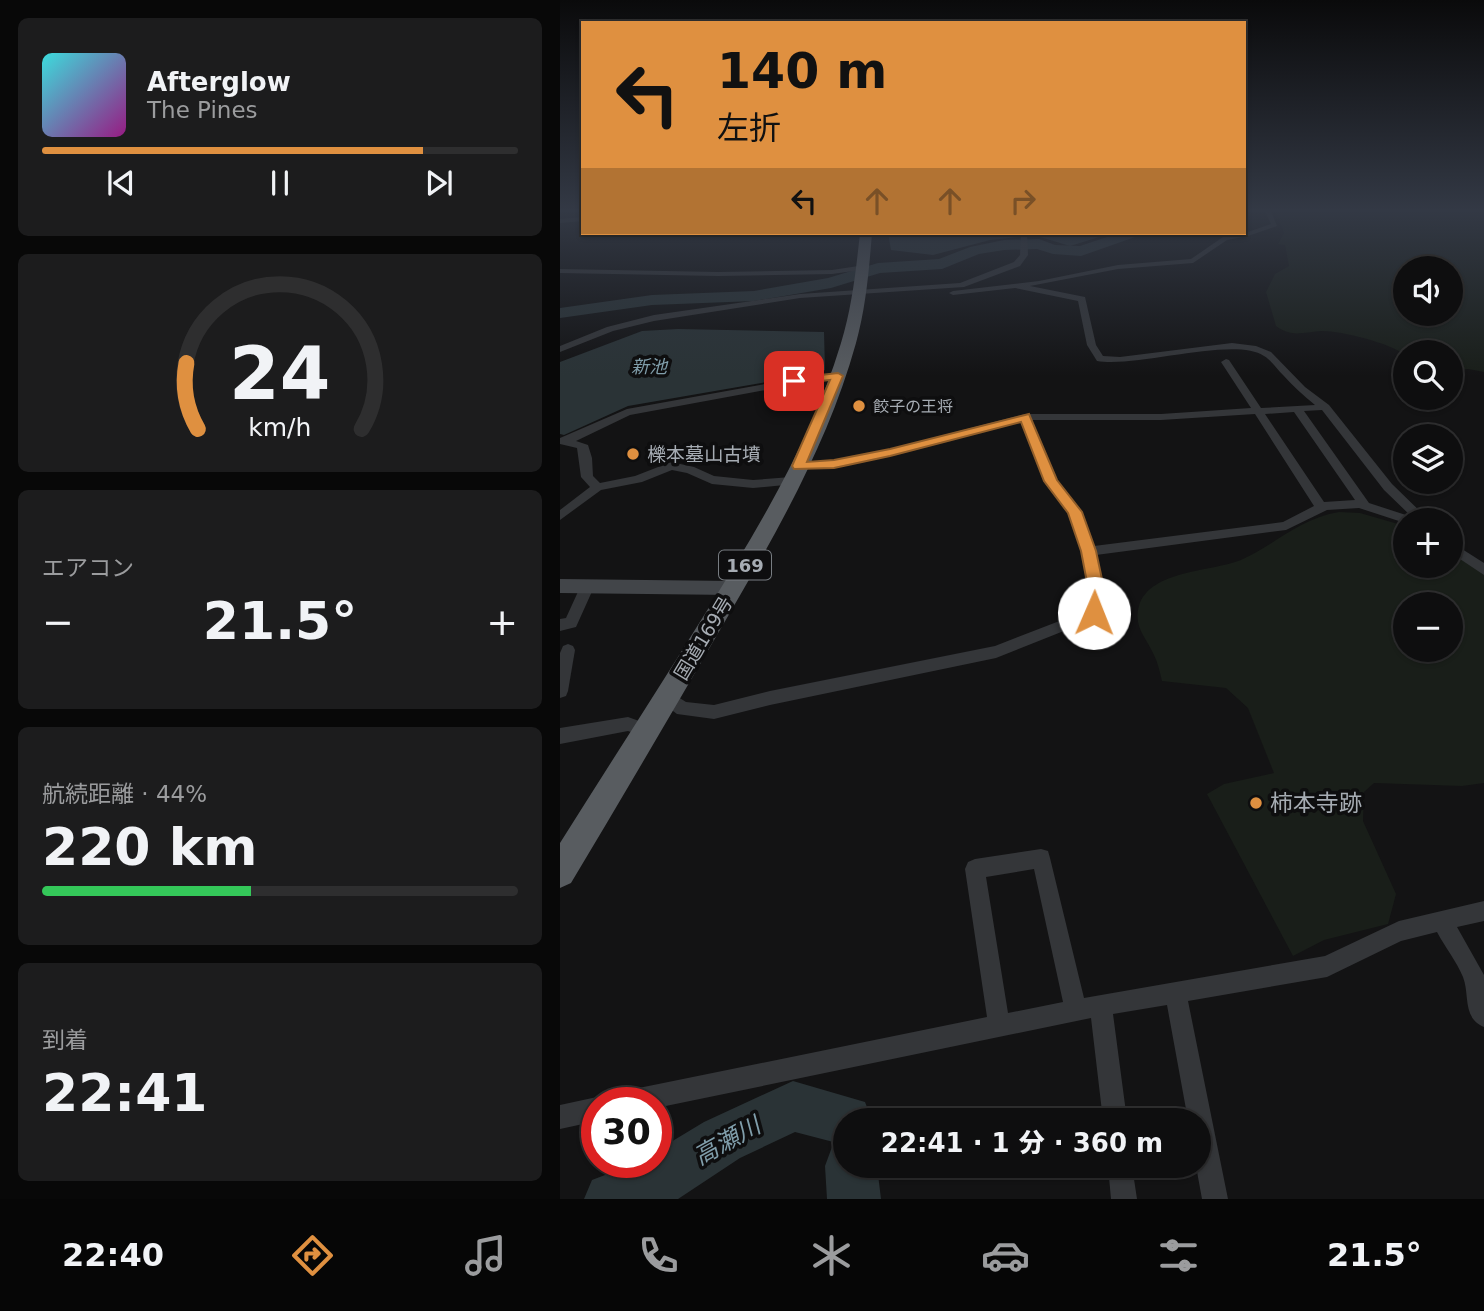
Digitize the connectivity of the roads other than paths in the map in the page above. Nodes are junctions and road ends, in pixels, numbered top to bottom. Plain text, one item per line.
1 (1014, 265) edge
2 (1143, 265) edge
3 (865, 267) joint
4 (560, 271) edge
5 (1011, 285) junction
6 (935, 289) junction
7 (861, 290) junction
8 (560, 349) edge
9 (1226, 362) dead end
10 (838, 376) junction
11 (1325, 407) junction
12 (1298, 410) junction
13 (1258, 412) junction
14 (1025, 417) junction
15 (562, 442) edge
16 (795, 474) junction
17 (597, 487) junction
18 (1365, 506) junction
19 (1322, 508) junction
20 (1410, 508) edge
21 (1393, 515) edge
22 (560, 516) edge
23 (1088, 551) junction
24 (1463, 555) edge
25 (1484, 570) edge
26 (560, 586) edge
27 (587, 587) junction
28 (733, 588) junction
29 (560, 625) edge
30 (568, 650) dead end
31 (560, 691) edge
32 (667, 697) junction
33 (647, 730) junction
34 (560, 736) edge
35 (560, 872) edge
36 (1484, 911) edge
37 (1442, 921) junction
38 (1176, 993) junction
39 (1101, 1006) junction
40 (1076, 1010) junction
41 (1484, 1016) edge
42 (999, 1025) junction
43 (672, 1093) edge
44 (1114, 1108) edge
45 (581, 1112) edge
46 (560, 1117) edge
47 (1121, 1178) edge
48 (1124, 1199) edge
49 (1215, 1199) edge

1 - 6 street
2 - 5 street
3 - 4 street
3 - 7 highway, 国道169号 / 169
5 - 6 street
5 - 11 street
6 - 7 street
7 - 8 street
7 - 10 highway, 国道169号 / 169
9 - 13 street
10 - 15 street
10 - 16 highway, 国道169号 / 169
11 - 12 street
11 - 20 street
12 - 13 street
12 - 18 street
13 - 14 street
13 - 19 street
14 - 16 street
14 - 23 street
15 - 17 street
16 - 17 street
16 - 28 highway, 国道169号 / 169
17 - 22 street
18 - 19 street
18 - 21 street
19 - 23 street
23 - 32 street
24 - 25 street
26 - 27 main road
27 - 28 main road
27 - 29 street
28 - 32 highway, 国道169号 / 169
30 - 31 street
32 - 33 highway, 国道169号 / 169
33 - 34 street
33 - 35 highway, 国道169号 / 169
36 - 37 street
37 - 38 street
37 - 41 street
38 - 39 street
38 - 49 street
39 - 40 street
39 - 44 street
40 - 42 street
40 - 42 street
42 - 43 street
45 - 46 street
47 - 48 street

